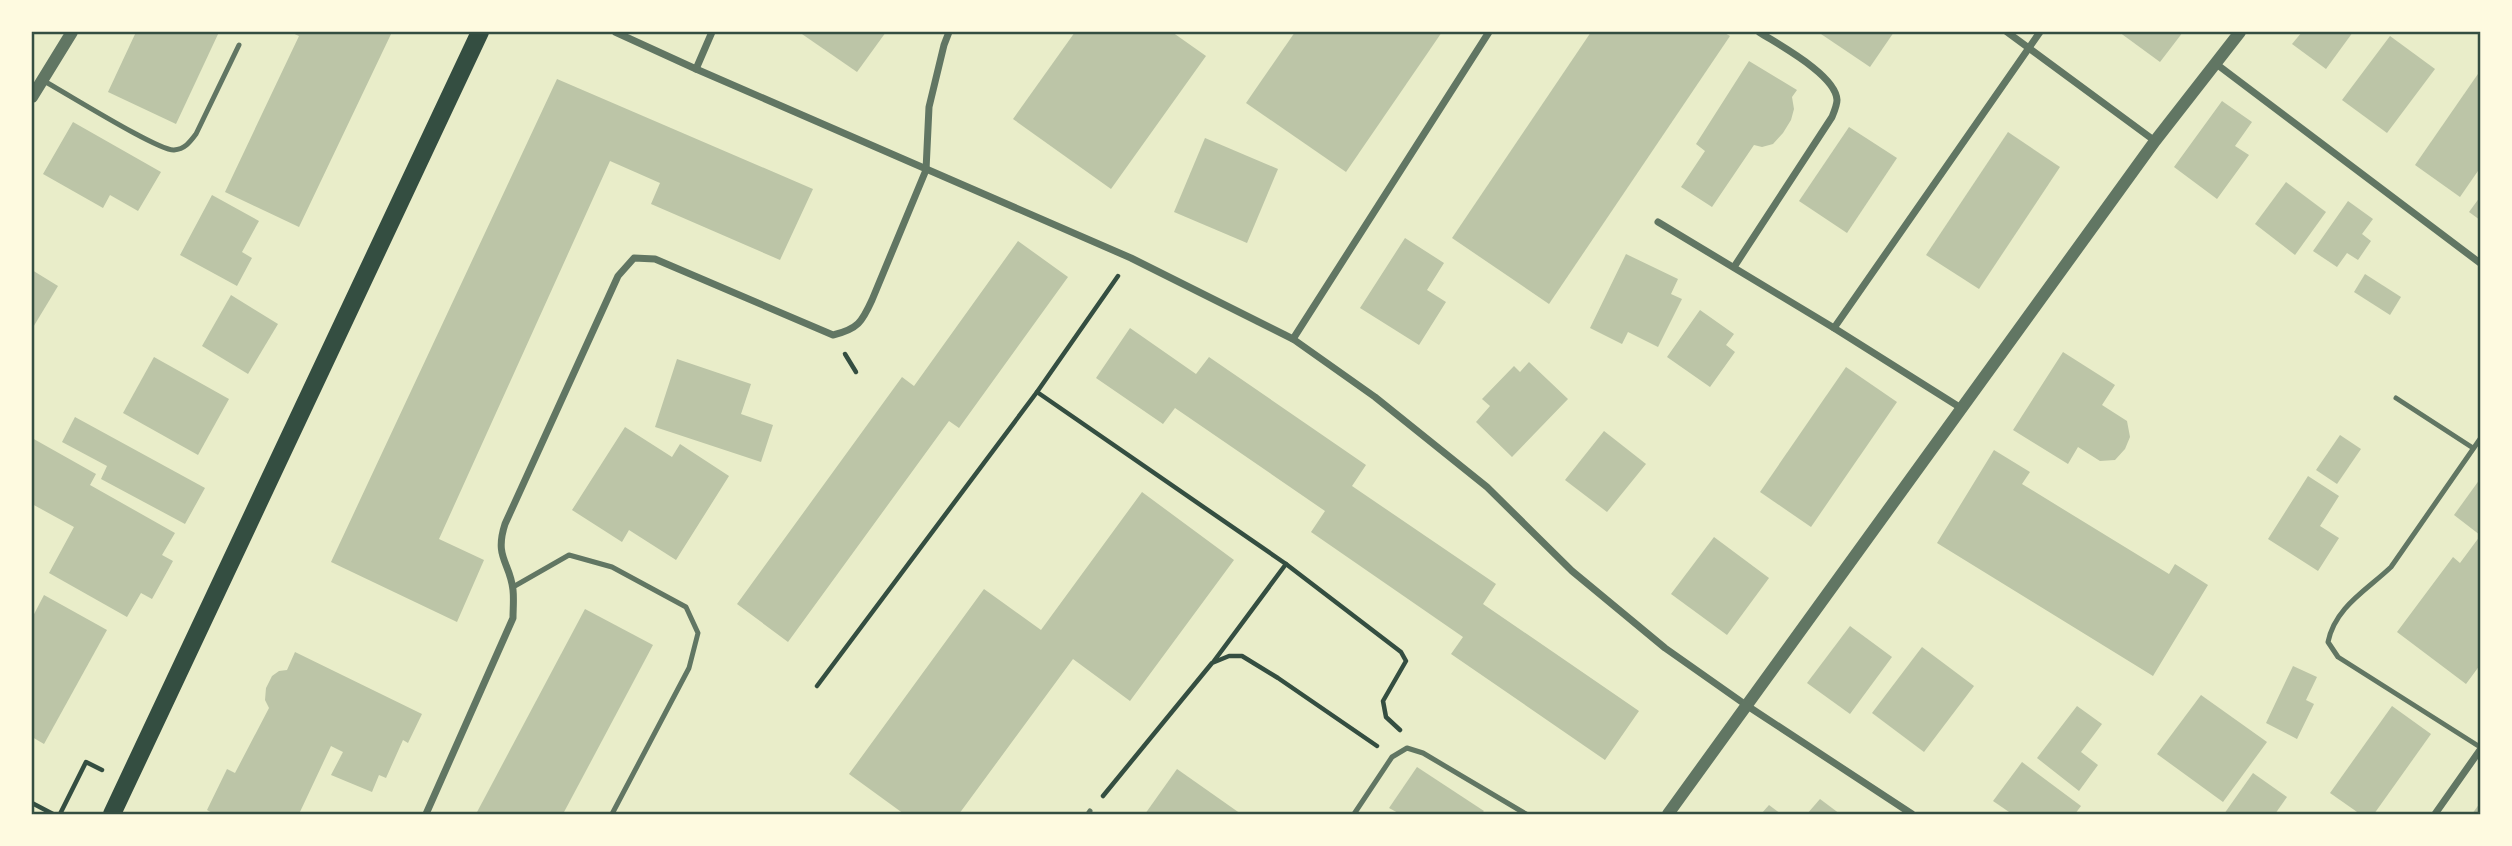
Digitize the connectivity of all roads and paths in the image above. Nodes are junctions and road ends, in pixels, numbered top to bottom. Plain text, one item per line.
1 (72, 32) edge
2 (480, 32) edge
3 (615, 32) edge
4 (712, 32) edge
5 (949, 32) edge
6 (1489, 32) edge
7 (1759, 32) edge
8 (2007, 32) edge
9 (2040, 32) edge
10 (2240, 32) edge
11 (239, 46) dead end
12 (2028, 47) junction
13 (2216, 63) junction
14 (696, 69) junction
15 (42, 79) junction
16 (32, 97) edge
17 (2155, 141) junction
18 (926, 170) junction
19 (1658, 222) dead end
20 (1131, 258) junction
21 (2480, 263) edge
22 (1734, 267) junction
23 (1835, 328) junction
24 (1293, 339) junction
25 (1037, 392) junction
26 (2396, 398) dead end
27 (1961, 408) junction
28 (2480, 439) edge
29 (2473, 449) junction
30 (1286, 564) junction
31 (513, 587) junction
32 (1212, 663) junction
33 (817, 686) dead end
34 (1746, 705) junction
35 (2480, 749) edge
36 (1423, 753) junction
37 (1392, 757) junction
38 (127, 782) junction
39 (32, 803) edge
40 (1089, 813) edge
41 (53, 814) edge
42 (60, 814) edge
43 (112, 814) edge
44 (426, 814) edge
45 (612, 814) edge
46 (1354, 814) edge
47 (1526, 814) edge
48 (1668, 814) edge
49 (1912, 814) edge
50 (2435, 814) edge

1 - 15 street
2 - 38 main road
3 - 14 street
4 - 14 street
5 - 18 street
6 - 24 street
7 - 22 street
8 - 12 street
9 - 12 street
10 - 13 street
11 - 15 lane
12 - 17 street
12 - 23 street
13 - 17 street
13 - 21 street
14 - 18 street
15 - 16 street
17 - 27 street
18 - 20 street
18 - 31 street
19 - 22 street
20 - 24 street
20 - 25 path
22 - 23 street
23 - 27 street
24 - 34 street
25 - 30 path
25 - 33 path
26 - 29 lane
27 - 34 street
28 - 29 lane
29 - 35 lane
30 - 32 path
30 - 36 path
31 - 44 street
31 - 45 lane
32 - 37 path
32 - 40 path
34 - 48 street
34 - 49 street
35 - 50 street
36 - 37 lane
36 - 47 lane
37 - 46 lane
38 - 42 path
38 - 43 main road
39 - 41 path

